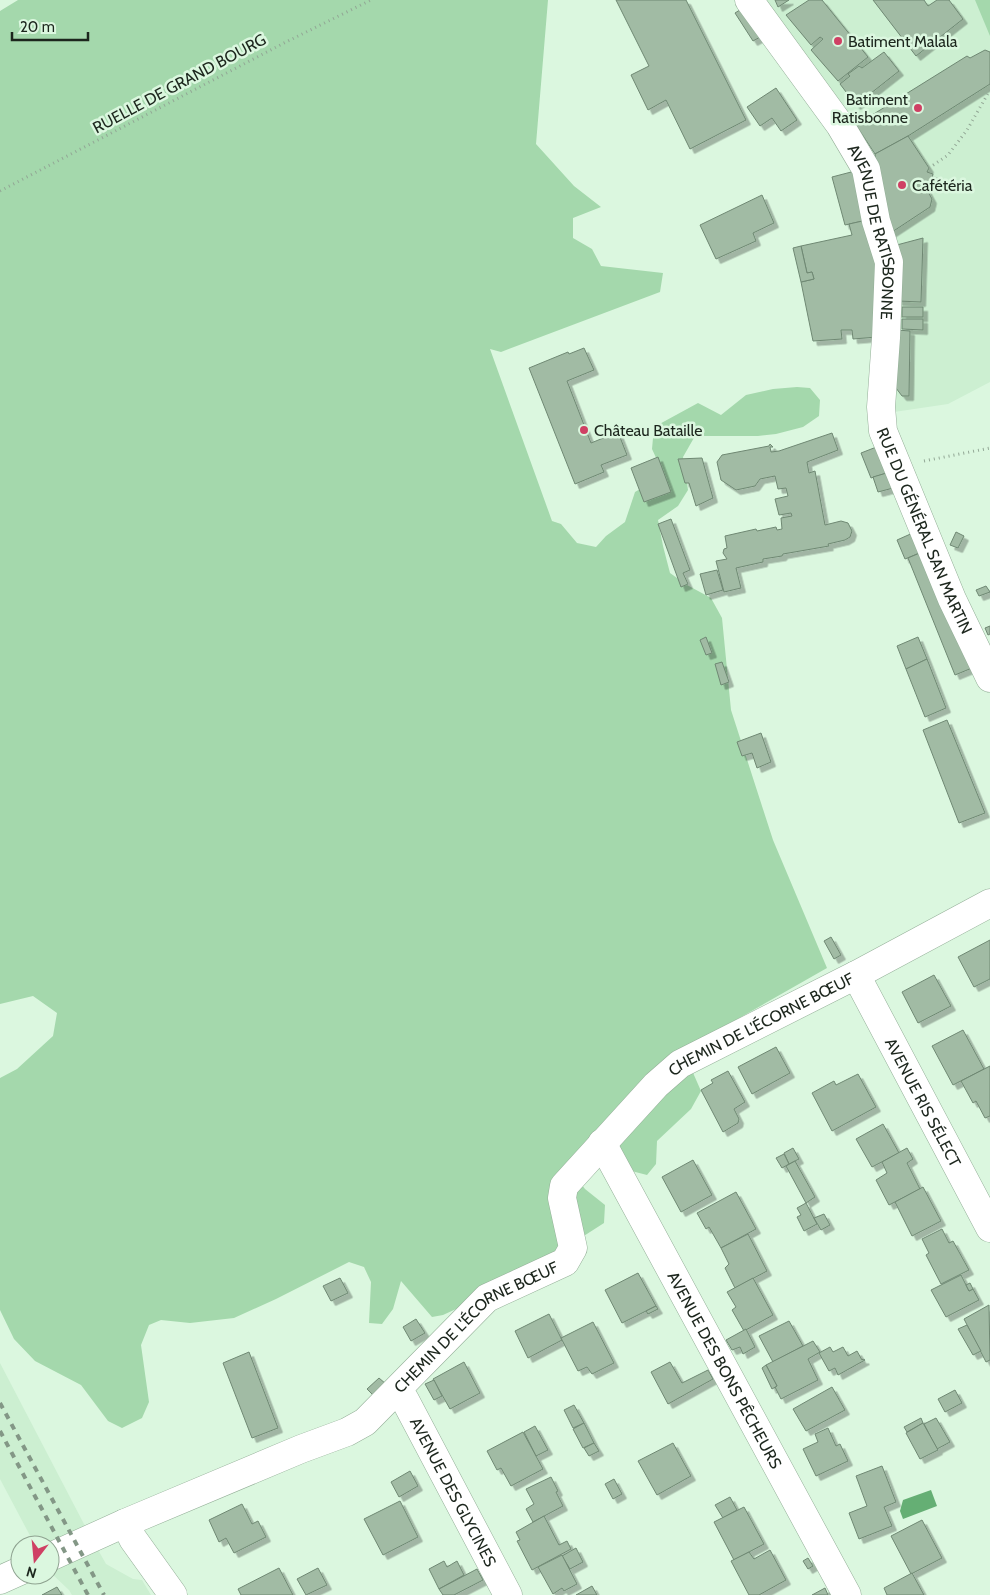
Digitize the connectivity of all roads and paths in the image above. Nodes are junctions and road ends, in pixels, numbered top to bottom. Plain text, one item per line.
1 (371, 0) edge
2 (749, 0) edge
3 (990, 90) edge
4 (929, 168) dead end
5 (0, 191) edge
6 (882, 407) joint
7 (990, 448) edge
8 (898, 466) junction
9 (990, 678) edge
10 (990, 903) edge
11 (856, 975) junction
12 (602, 1144) junction
13 (990, 1228) edge
14 (398, 1390) junction
15 (125, 1522) junction
16 (60, 1552) edge
17 (173, 1595) edge
18 (508, 1595) edge
19 (846, 1595) edge

1 - 5 path, RUELLE DE GRAND BOURG
2 - 6 street, AVENUE DE RATISBONNE
3 - 4 path
6 - 8 street, RUE DU GÉNÉRAL SAN MARTIN
7 - 8 path
8 - 9 street, RUE DU GÉNÉRAL SAN MARTIN
10 - 11 street, CHEMIN DE L'ÉCORNE BŒUF
11 - 12 street, CHEMIN DE L'ÉCORNE BŒUF
11 - 13 street, AVENUE RIS SÉLECT
12 - 14 street, CHEMIN DE L'ÉCORNE BŒUF
12 - 19 street, AVENUE DES BONS PÊCHEURS
14 - 15 street, CHEMIN DE L'ÉCORNE BŒUF
14 - 18 street, AVENUE DES GLYCINES
15 - 16 street, CHEMIN DE L'ÉCORNE BŒUF
15 - 17 street

